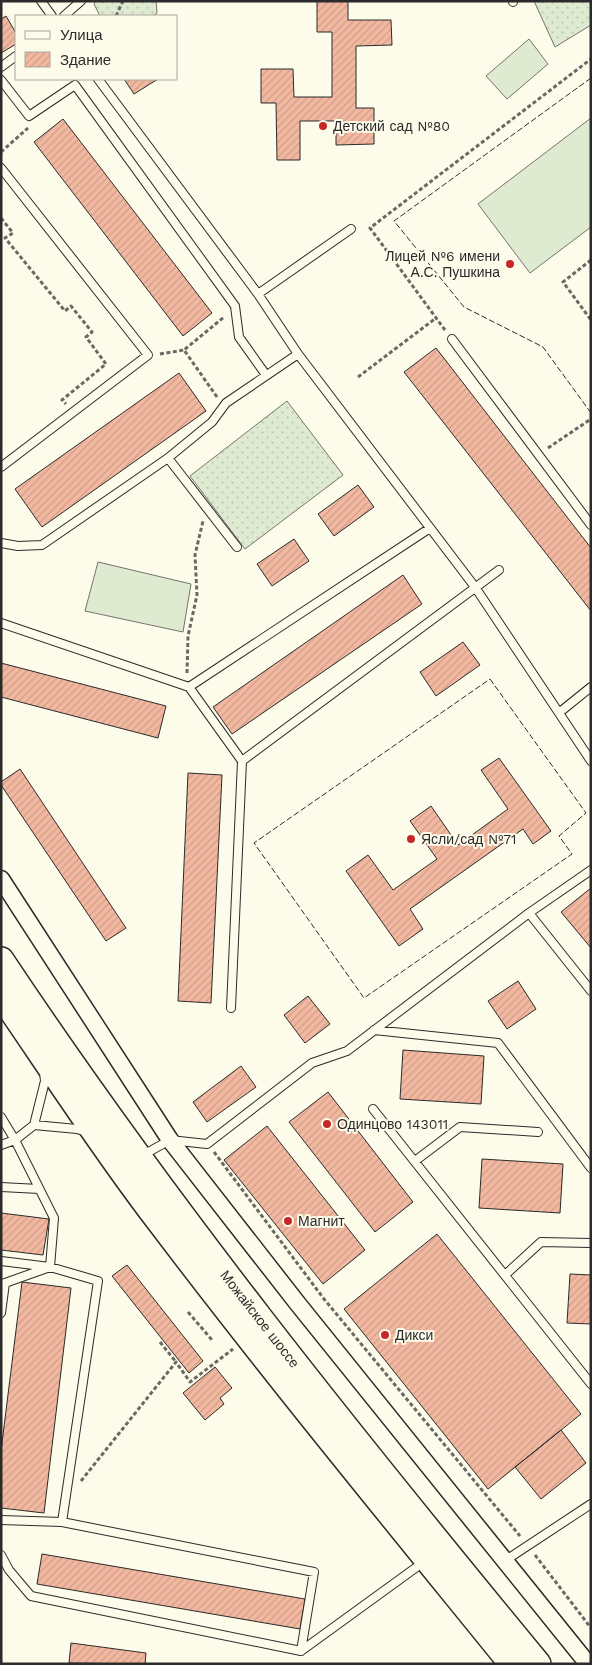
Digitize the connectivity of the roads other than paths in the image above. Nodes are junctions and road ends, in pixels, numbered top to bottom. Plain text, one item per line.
1 (41, 1) edge
2 (82, 1) edge
3 (51, 15) edge
4 (65, 15) edge
5 (15, 57) edge
6 (1, 67) edge
7 (1, 80) edge
8 (99, 80) edge
9 (1, 168) edge
10 (351, 229) dead end
11 (258, 294) junction
12 (452, 339) road end
13 (298, 354) junction
14 (266, 375) junction
15 (168, 458) junction
16 (1, 467) edge
17 (591, 525) edge
18 (430, 528) junction
19 (1, 543) edge
20 (237, 547) dead end
21 (499, 570) dead end
22 (475, 587) junction
23 (1, 623) edge
24 (188, 686) junction
25 (591, 687) edge
26 (560, 712) junction
27 (242, 761) junction
28 (591, 762) edge
29 (591, 870) edge
30 (1, 879) edge
31 (530, 913) junction
32 (1, 960) edge
33 (591, 991) edge
34 (1, 995) edge
35 (231, 1008) dead end
36 (374, 1030) junction
37 (41, 1054) junction
38 (373, 1109) dead end
39 (1, 1117) edge
40 (34, 1125) junction
41 (538, 1132) dead end
42 (98, 1136) junction
43 (15, 1140) junction
44 (170, 1140) junction
45 (1, 1145) edge
46 (139, 1157) junction
47 (415, 1161) junction
48 (591, 1168) edge
49 (1, 1187) edge
50 (40, 1189) junction
51 (591, 1243) edge
52 (1, 1261) edge
53 (50, 1266) junction
54 (504, 1275) junction
55 (3, 1285) edge
56 (1, 1313) edge
57 (591, 1384) edge
58 (591, 1504) edge
59 (1, 1520) edge
60 (62, 1522) junction
61 (1, 1555) edge
62 (427, 1559) junction
63 (506, 1560) junction
64 (301, 1651) junction
65 (512, 1664) edge
66 (538, 1664) edge
67 (588, 1664) edge

1 - 3 lane
2 - 4 lane
5 - 6 lane
7 - 14 lane
8 - 11 lane
9 - 16 lane
10 - 11 lane
11 - 13 lane
12 - 17 lane
13 - 14 lane
13 - 18 lane
14 - 15 lane
15 - 19 lane
15 - 20 lane
18 - 22 lane
18 - 24 lane
21 - 22 lane
22 - 26 lane
22 - 27 lane
23 - 24 lane
24 - 27 lane
25 - 26 lane
26 - 28 lane
27 - 35 lane
29 - 31 lane
30 - 44 street
31 - 33 lane
31 - 36 lane
32 - 46 main road, Можайское шоссе
34 - 37 main road, Можайское шоссе
36 - 44 lane
36 - 48 lane
37 - 40 lane
37 - 42 main road, Можайское шоссе
38 - 47 lane
39 - 43 lane
40 - 42 lane
40 - 43 lane
41 - 47 lane
42 - 62 main road, Можайское шоссе
43 - 45 lane
43 - 50 lane
44 - 46 lane
44 - 63 street
46 - 66 main road, Можайское шоссе
47 - 54 lane
49 - 50 lane
50 - 53 lane
51 - 54 lane
52 - 53 lane
53 - 55 lane
53 - 60 lane
54 - 57 lane
55 - 56 lane
58 - 63 lane
59 - 60 lane
60 - 64 lane
61 - 64 lane
62 - 64 lane
62 - 65 main road, Можайское шоссе
63 - 67 street

